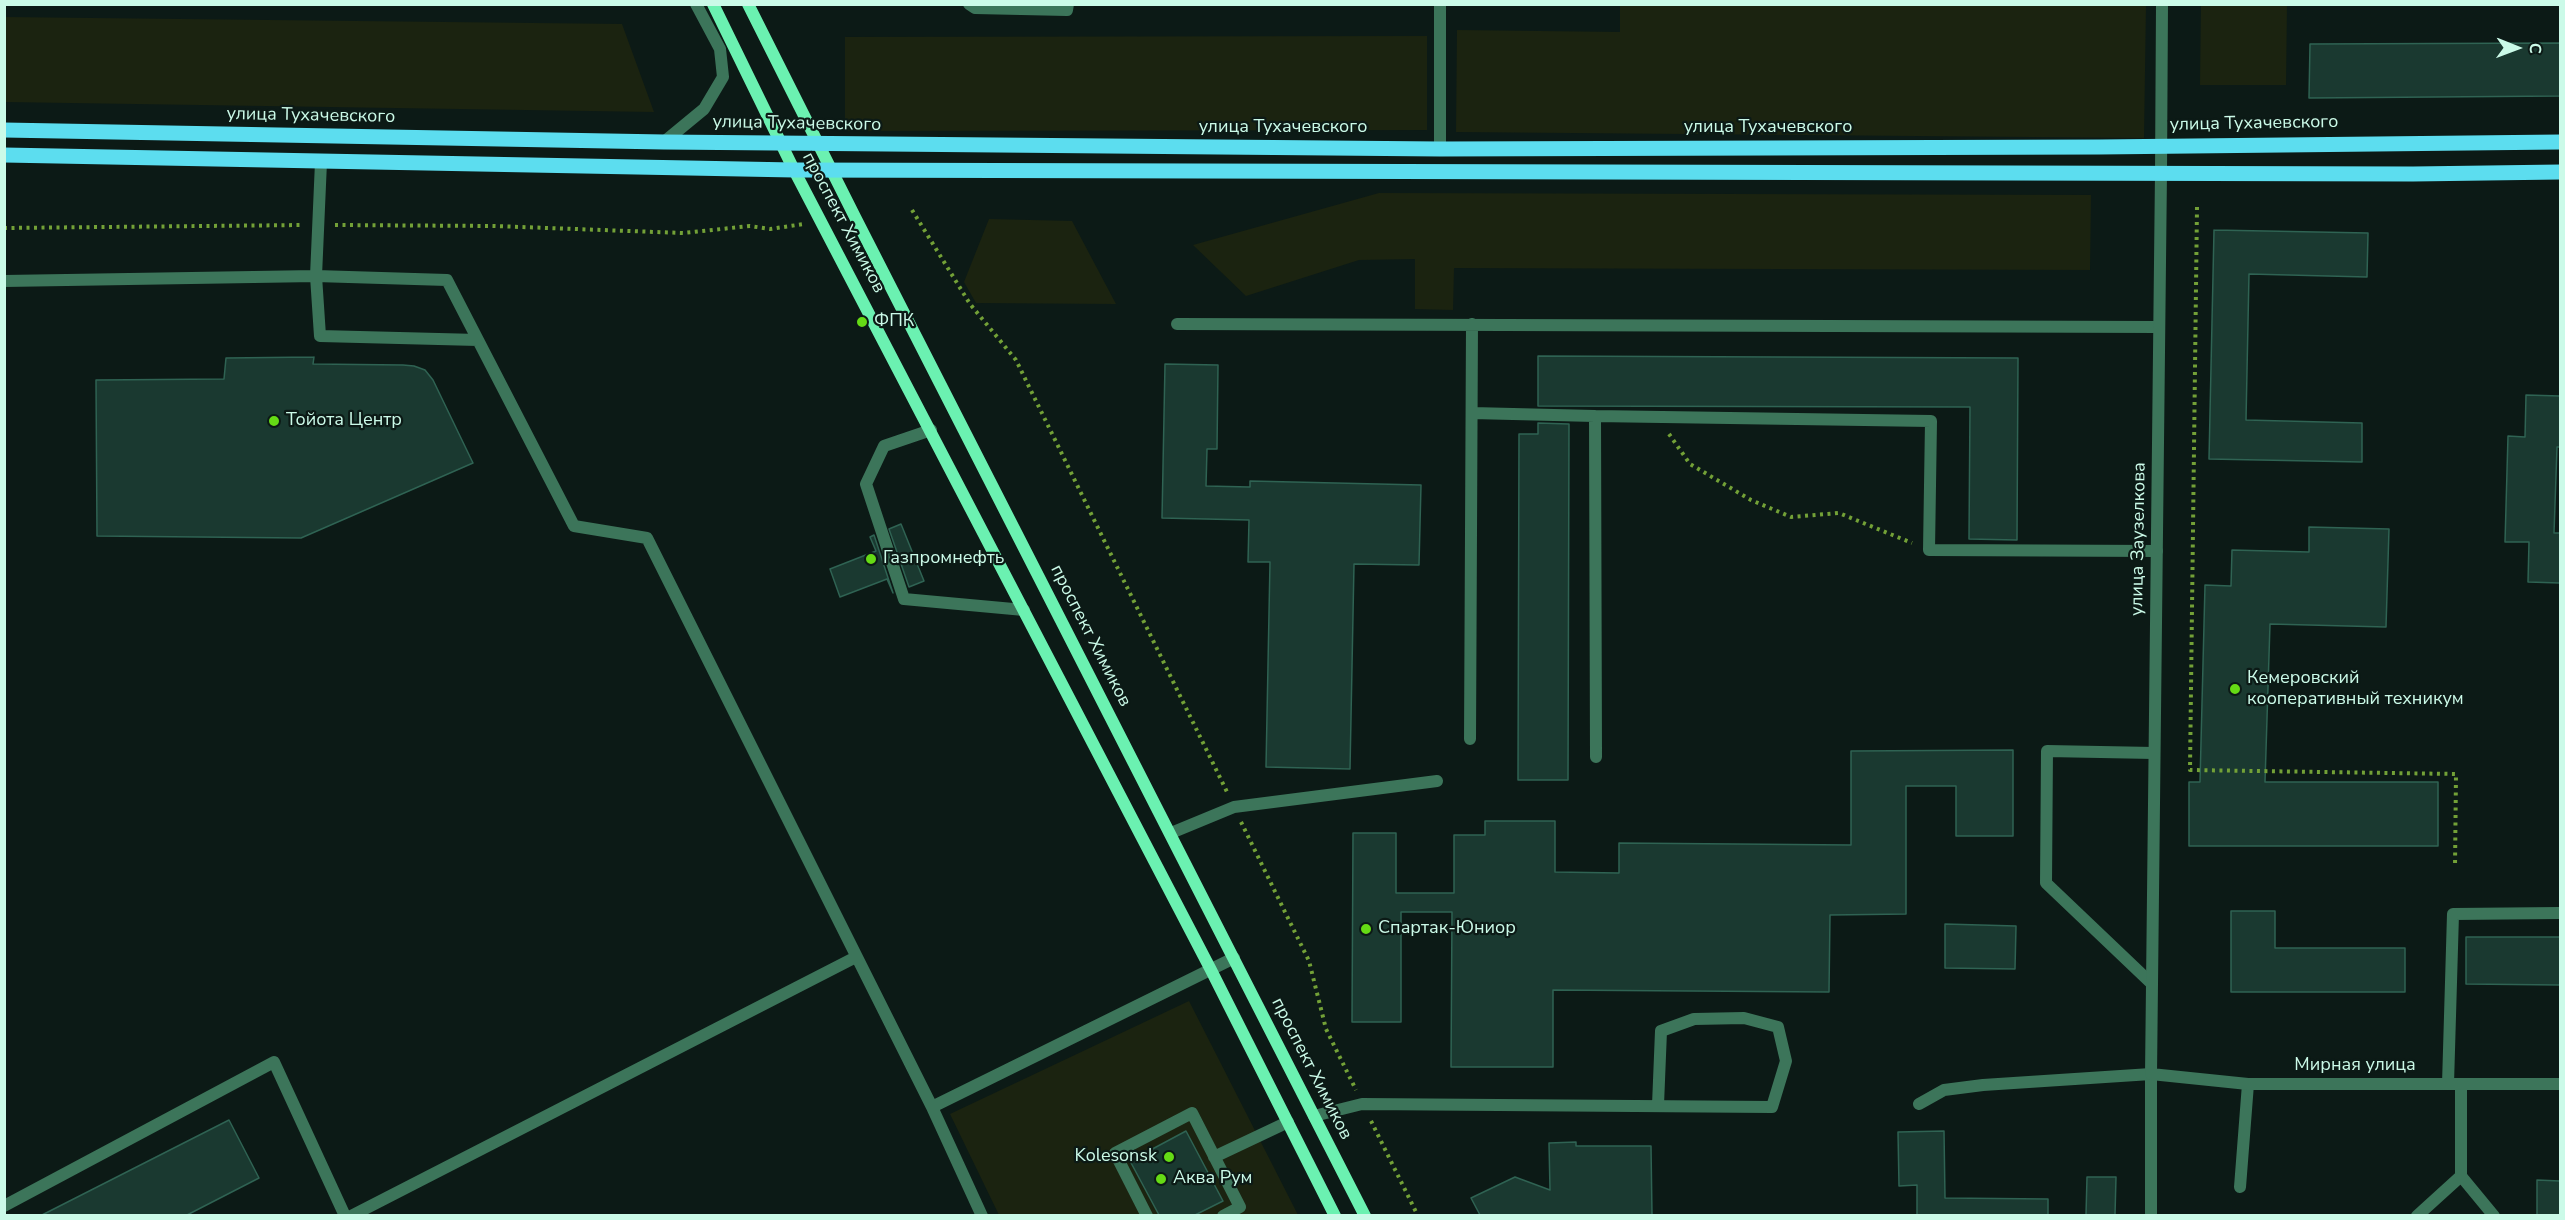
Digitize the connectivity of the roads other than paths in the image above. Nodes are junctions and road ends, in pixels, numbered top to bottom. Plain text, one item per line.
1 (696, 4) edge
2 (713, 4) edge
3 (748, 4) edge
4 (969, 4) edge
5 (1068, 4) edge
6 (1440, 4) edge
7 (2162, 4) edge
8 (4, 130) edge
9 (663, 142) junction
10 (2560, 142) edge
11 (781, 143) junction
12 (819, 143) junction
13 (2161, 145) junction
14 (1440, 149) junction
15 (4, 155) edge
16 (321, 162) junction
17 (794, 170) junction
18 (832, 170) junction
19 (2161, 172) junction
20 (2560, 172) edge
21 (316, 276) junction
22 (4, 281) edge
23 (1177, 324) dead end
24 (1472, 324) junction
25 (2159, 327) junction
26 (478, 340) junction
27 (1472, 413) junction
28 (1595, 416) junction
29 (931, 430) junction
30 (2157, 551) junction
31 (1024, 610) junction
32 (1470, 739) dead end
33 (2154, 753) junction
34 (1596, 757) dead end
35 (1437, 781) dead end
36 (1171, 833) junction
37 (2560, 913) edge
38 (856, 957) junction
39 (1234, 958) junction
40 (1210, 969) junction
41 (2151, 982) junction
42 (2151, 1074) junction
43 (2248, 1084) junction
44 (2455, 1084) junction
45 (2560, 1084) edge
46 (1658, 1104) junction
47 (1919, 1104) dead end
48 (932, 1107) junction
49 (1314, 1116) junction
50 (1288, 1122) junction
51 (1214, 1157) junction
52 (2461, 1176) junction
53 (2240, 1187) dead end
54 (4, 1206) edge
55 (345, 1215) edge
56 (351, 1215) edge
57 (982, 1215) edge
58 (1147, 1215) edge
59 (1223, 1215) edge
60 (1335, 1215) edge
61 (1365, 1215) edge
62 (2151, 1215) edge
63 (2417, 1215) edge
64 (2494, 1215) edge

1 - 9 street
2 - 11 main road, проспект Химиков
3 - 12 main road, проспект Химиков
4 - 5 street
6 - 14 street
7 - 13 street, улица Заузелкова
8 - 9 main road, улица Тухачевского
9 - 11 main road, улица Тухачевского
10 - 13 main road, улица Тухачевского
11 - 12 main road, улица Тухачевского
11 - 17 main road, проспект Химиков
12 - 14 main road, улица Тухачевского
12 - 18 main road, проспект Химиков
13 - 14 main road, улица Тухачевского
13 - 19 street, улица Заузелкова
15 - 16 main road
16 - 17 main road
16 - 21 street
17 - 18 main road
17 - 29 main road, проспект Химиков
18 - 19 main road
18 - 36 main road, проспект Химиков
19 - 20 main road
19 - 25 street, улица Заузелкова
21 - 22 street
21 - 26 street
21 - 26 street
23 - 24 street
24 - 25 street
24 - 27 street
25 - 30 street, улица Заузелкова
26 - 38 street
27 - 28 street
27 - 32 street
28 - 30 street
28 - 34 street
29 - 31 main road, проспект Химиков
29 - 31 street
30 - 33 street, улица Заузелкова
31 - 40 main road, проспект Химиков
33 - 41 street, улица Заузелкова
33 - 41 street
35 - 36 street
36 - 39 main road, проспект Химиков
37 - 44 street
38 - 48 street
38 - 56 street
39 - 40 street
39 - 49 main road, проспект Химиков
40 - 48 street
40 - 50 main road, проспект Химиков
41 - 42 street, улица Заузелкова
42 - 43 street, Мирная улица
42 - 47 street, Мирная улица
42 - 62 street, улица Заузелкова
43 - 44 street, Мирная улица
43 - 53 street
44 - 45 street, Мирная улица
44 - 52 street
46 - 46 street
46 - 49 street
48 - 57 street
49 - 61 main road, проспект Химиков
50 - 51 street
50 - 60 main road, проспект Химиков
51 - 58 street
51 - 59 street
52 - 63 street
52 - 64 street
54 - 55 street

